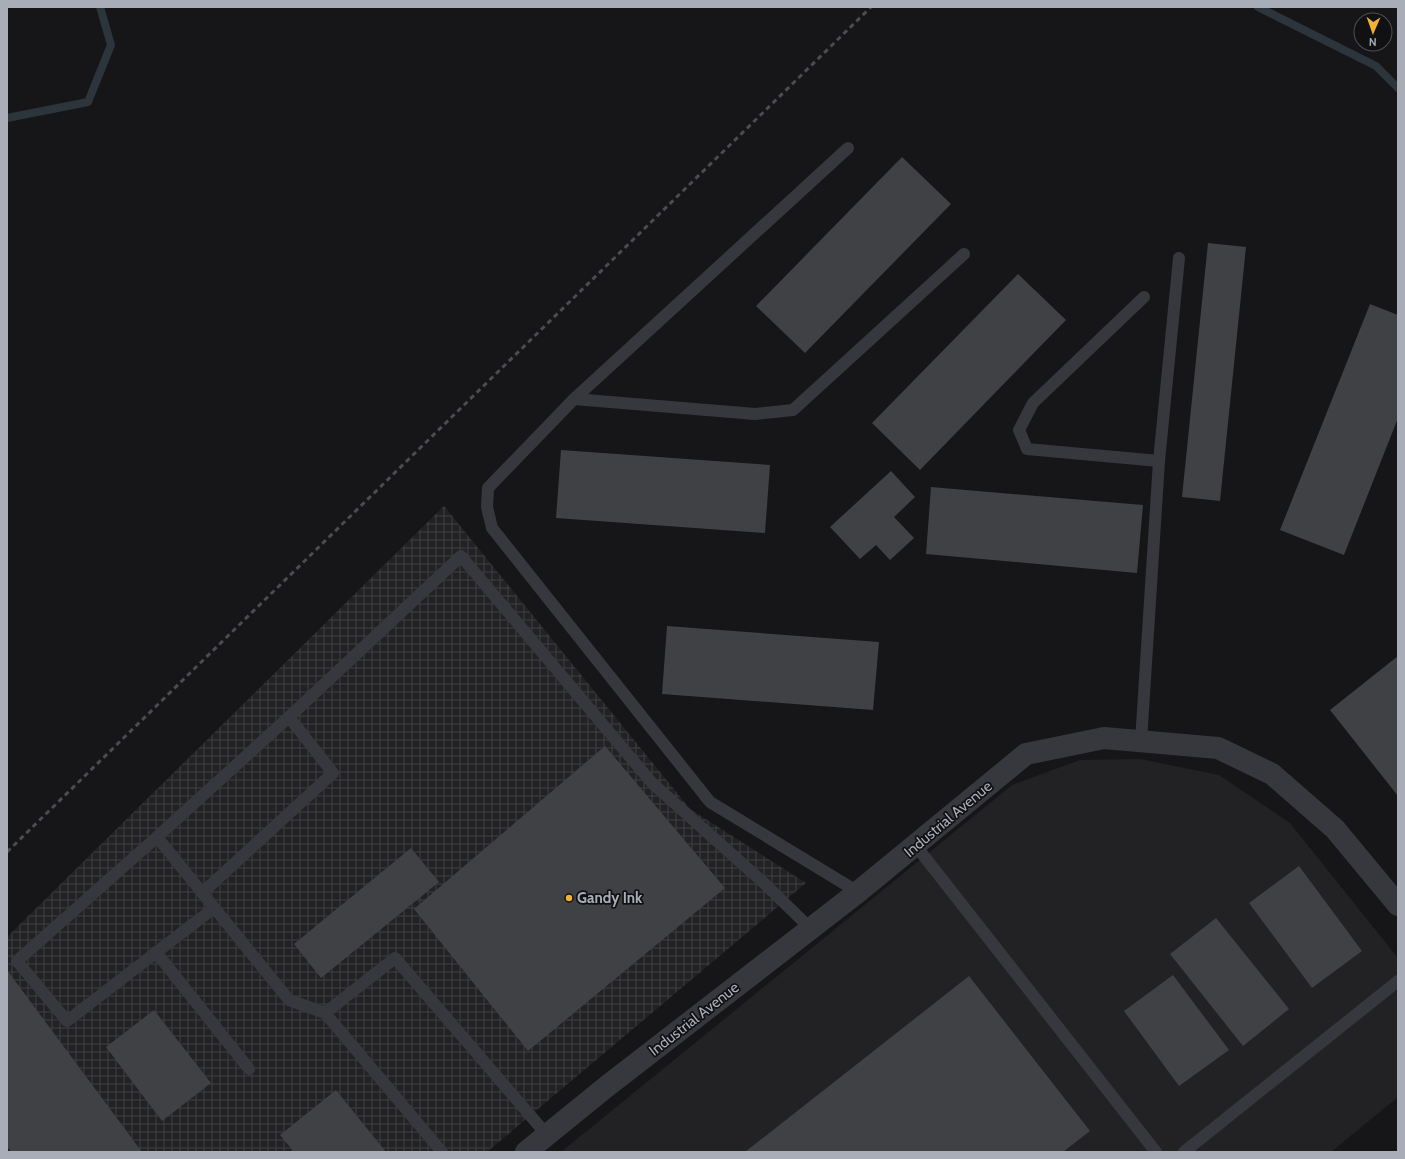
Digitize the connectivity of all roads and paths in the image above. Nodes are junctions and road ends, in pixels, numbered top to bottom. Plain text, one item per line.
1 (848, 148) dead end
2 (964, 254) dead end
3 (1179, 258) dead end
4 (1144, 297) dead end
5 (574, 399) junction
6 (1159, 460) junction
7 (289, 717) junction
8 (1141, 741) junction
9 (157, 837) junction
10 (916, 846) junction
11 (858, 892) junction
12 (202, 893) junction
13 (1398, 905) edge
14 (214, 908) junction
15 (811, 929) junction
16 (156, 952) junction
17 (1398, 981) edge
18 (326, 1013) junction
19 (249, 1069) dead end
20 (547, 1135) junction
21 (442, 1152) edge
22 (526, 1152) edge
23 (1156, 1152) edge
24 (1184, 1152) edge

1 - 5 lane
2 - 5 lane
3 - 6 lane
4 - 6 lane
5 - 11 lane
6 - 8 lane
7 - 9 lane
7 - 12 lane
7 - 15 lane
8 - 10 street, Industrial Avenue
8 - 13 street, Industrial Avenue
9 - 12 lane
9 - 16 lane
10 - 11 street, Industrial Avenue
10 - 23 lane
11 - 15 street, Industrial Avenue
12 - 14 lane
14 - 16 lane
14 - 18 lane
15 - 20 street, Industrial Avenue
16 - 19 lane
17 - 24 lane
18 - 20 lane
18 - 21 lane
20 - 22 street, Industrial Avenue

